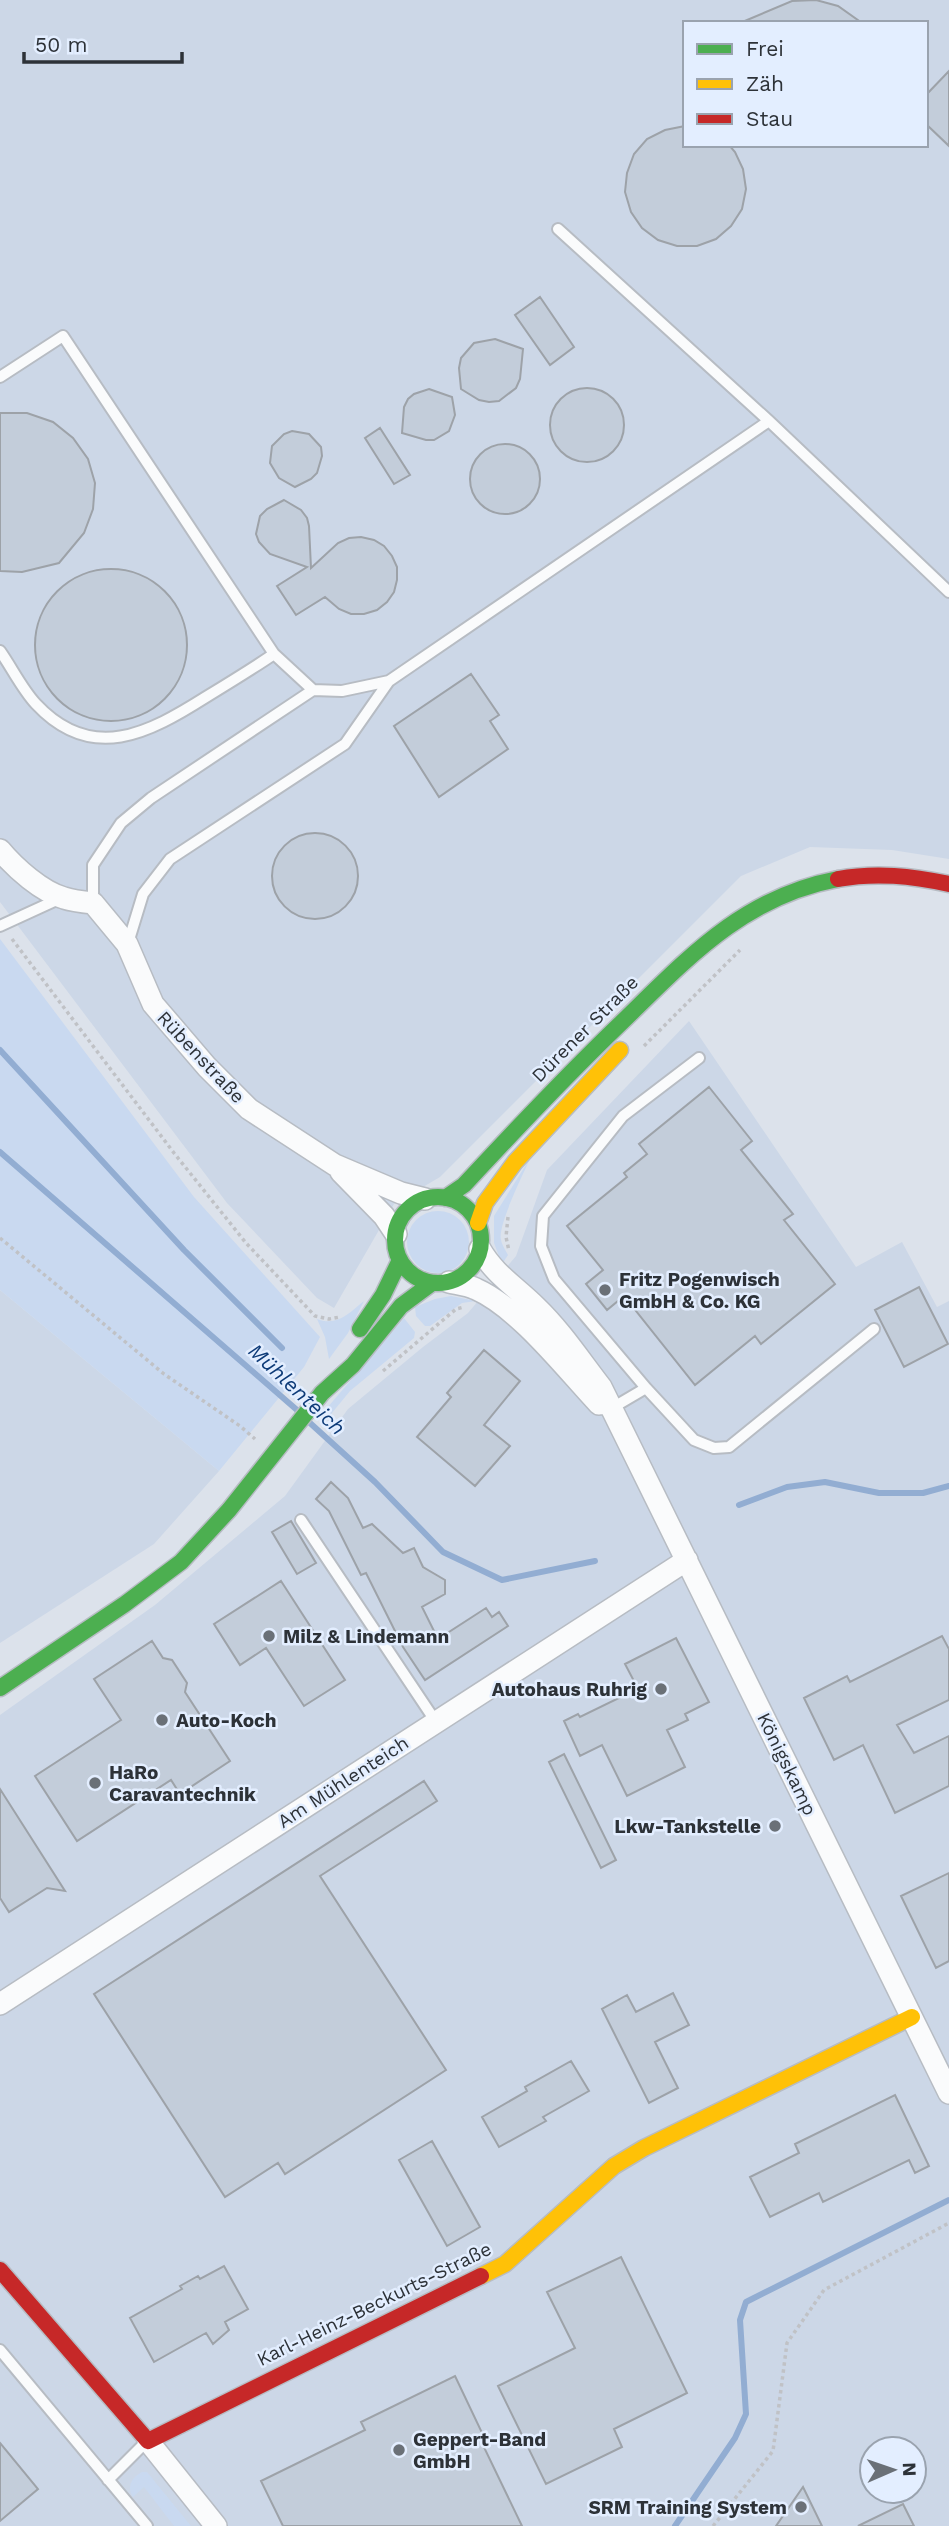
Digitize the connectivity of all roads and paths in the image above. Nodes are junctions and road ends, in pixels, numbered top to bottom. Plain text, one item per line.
1 (558, 229) dead end
2 (0, 377) edge
3 (769, 421) junction
4 (949, 592) edge
5 (0, 651) edge
6 (274, 654) junction
7 (389, 681) junction
8 (313, 690) junction
9 (0, 850) edge
10 (949, 884) edge
11 (62, 898) junction
12 (93, 903) junction
13 (766, 904) junction
14 (1, 926) edge
15 (127, 944) junction
16 (744, 946) dead end
17 (684, 985) dead end
18 (633, 1047) joint
19 (699, 1058) dead end
20 (335, 1165) junction
21 (435, 1198) junction
22 (512, 1206) dead end
23 (478, 1223) junction
24 (396, 1234) junction
25 (0, 1238) edge
26 (480, 1249) junction
27 (400, 1260) junction
28 (504, 1280) junction
29 (441, 1282) junction
30 (348, 1312) dead end
31 (874, 1329) dead end
32 (646, 1388) junction
33 (318, 1398) junction
34 (612, 1408) junction
35 (626, 1434) junction
36 (272, 1455) junction
37 (301, 1520) dead end
38 (687, 1560) junction
39 (0, 1688) edge
40 (436, 1722) junction
41 (0, 2004) edge
42 (912, 2017) junction
43 (949, 2094) edge
44 (949, 2223) edge
45 (0, 2270) edge
46 (0, 2350) edge
47 (148, 2441) junction
48 (108, 2480) junction
49 (146, 2526) edge
50 (216, 2526) edge
51 (713, 2526) edge

1 - 3 lane
2 - 6 lane
3 - 4 lane
3 - 7 lane
5 - 6 lane
6 - 8 lane
7 - 8 lane
7 - 15 lane
8 - 12 lane
9 - 11 street
10 - 13 main road, Dürener Straße
11 - 12 street
11 - 14 lane
12 - 15 street, Rübenstraße
13 - 17 main road, Dürener Straße
13 - 21 main road, Dürener Straße
14 - 30 path
15 - 20 street, Rübenstraße
16 - 18 path
18 - 23 main road, Dürener Straße
19 - 32 lane
20 - 21 street, Rübenstraße
20 - 24 street, Rübenstraße
21 - 23 main road
21 - 24 main road
22 - 28 path
23 - 26 main road
24 - 27 main road
25 - 36 path
26 - 28 street, Königskamp
26 - 29 main road
27 - 29 main road
27 - 33 main road
28 - 34 street, Königskamp
29 - 33 main road
29 - 35 street, Königskamp
31 - 32 lane
32 - 34 lane
33 - 36 main road
34 - 35 street, Königskamp
35 - 38 street, Königskamp
36 - 39 main road
37 - 40 lane
38 - 40 street, Am Mühlenteich
38 - 42 street, Königskamp
40 - 41 street, Am Mühlenteich
42 - 43 street, Königskamp
42 - 47 main road, Karl-Heinz-Beckurts-Straße
44 - 51 path
45 - 47 main road
46 - 48 lane
47 - 48 lane
47 - 50 street
48 - 49 lane

